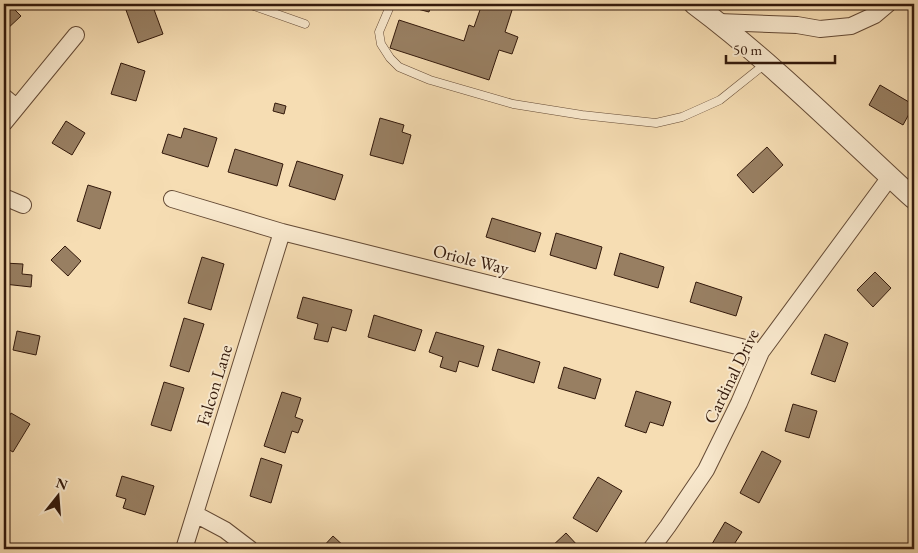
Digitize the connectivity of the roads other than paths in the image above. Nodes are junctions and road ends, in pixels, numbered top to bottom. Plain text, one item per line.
1 (248, 4) edge
2 (392, 4) edge
3 (694, 4) edge
4 (888, 4) edge
5 (719, 22) junction
6 (305, 24) dead end
7 (76, 35) dead end
8 (766, 63) junction
9 (10, 102) edge
10 (4, 123) edge
11 (890, 177) junction
12 (4, 197) edge
13 (914, 198) edge
14 (172, 199) dead end
15 (24, 205) dead end
16 (282, 232) junction
17 (761, 352) junction
18 (195, 514) junction
19 (184, 549) edge
20 (250, 549) edge
21 (651, 549) edge

1 - 6 lane
2 - 8 lane
3 - 5 street
4 - 5 street
5 - 8 street
7 - 9 street
8 - 11 street
9 - 10 street
11 - 13 street
11 - 17 street, Cardinal Drive
12 - 15 street
14 - 16 street, Oriole Way
16 - 17 street, Oriole Way
16 - 18 street, Falcon Lane
17 - 21 street, Cardinal Drive
18 - 19 street, Falcon Lane
18 - 20 street

